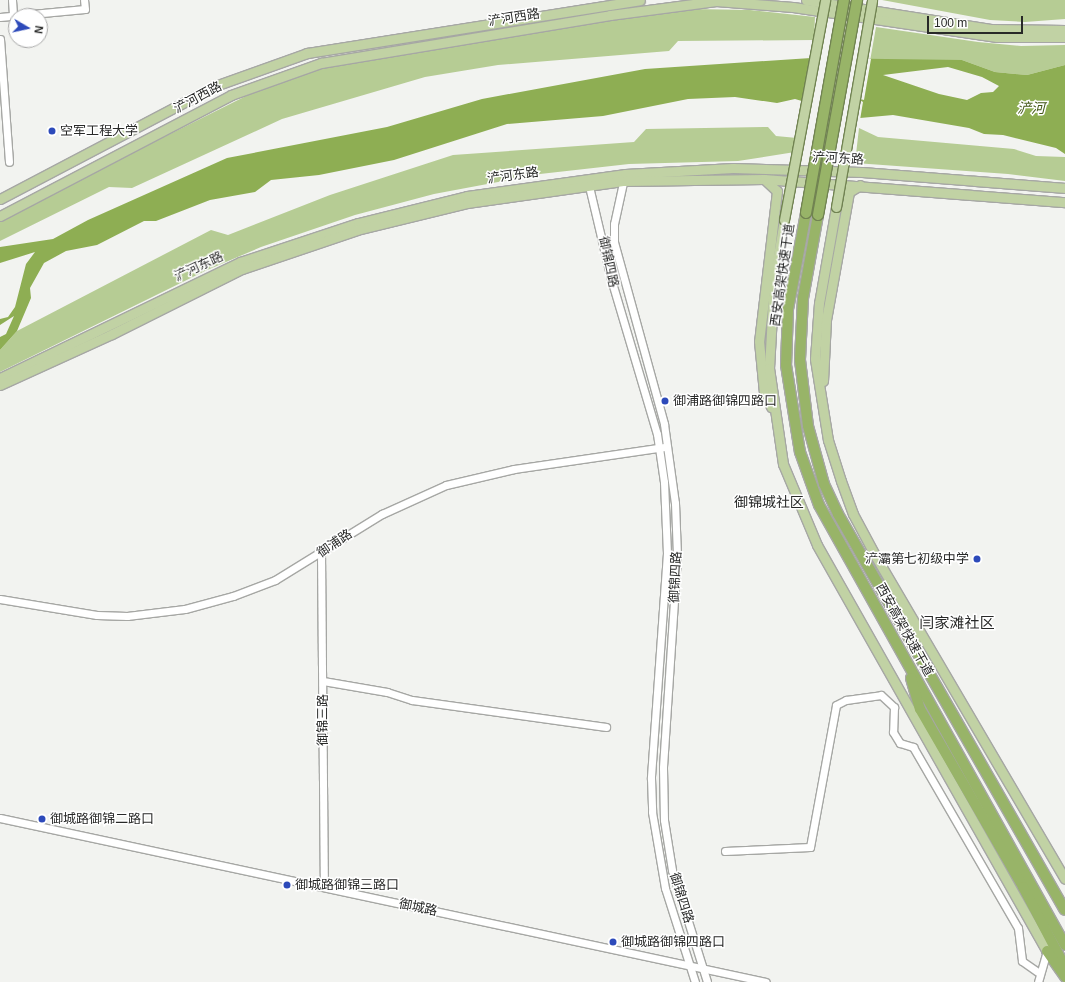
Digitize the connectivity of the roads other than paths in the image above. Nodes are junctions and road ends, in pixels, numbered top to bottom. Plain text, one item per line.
1 (84, 0) edge
2 (640, 0) edge
3 (806, 0) edge
4 (825, 0) edge
5 (840, 0) edge
6 (844, 0) edge
7 (857, 0) edge
8 (861, 0) edge
9 (872, 0) edge
10 (48, 13) edge
11 (1065, 30) edge
12 (839, 31) junction
13 (1065, 37) edge
14 (0, 39) edge
15 (850, 42) junction
16 (9, 162) dead end
17 (624, 177) junction
18 (764, 179) junction
19 (587, 181) junction
20 (860, 185) junction
21 (1065, 188) edge
22 (0, 199) edge
23 (1065, 202) edge
24 (0, 216) edge
25 (0, 378) edge
26 (0, 385) edge
27 (775, 415) junction
28 (828, 440) junction
29 (668, 446) junction
30 (660, 448) junction
31 (321, 553) junction
32 (894, 586) junction
33 (0, 600) edge
34 (907, 663) junction
35 (925, 668) junction
36 (323, 681) junction
37 (953, 717) junction
38 (606, 727) dead end
39 (0, 818) edge
40 (725, 851) dead end
41 (1065, 880) edge
42 (324, 886) junction
43 (1065, 897) edge
44 (1065, 910) edge
45 (1065, 945) edge
46 (1047, 951) junction
47 (688, 966) junction
48 (1065, 967) edge
49 (702, 968) junction
50 (1038, 972) junction
51 (1065, 977) edge
52 (695, 982) edge
53 (708, 982) edge
54 (766, 982) edge
55 (1038, 982) edge
56 (1064, 982) edge

1 - 10 street
2 - 22 main road, 浐河西路
3 - 11 main road
4 - 27 main road, bridge
5 - 12 highway, bridge
6 - 12 highway, 西安高架快速干道, bridge
7 - 15 highway, 西安高架快速干道, bridge
8 - 15 highway, bridge
9 - 28 main road, bridge
12 - 34 highway, 西安高架快速干道, bridge
13 - 24 main road, 浐河西路
14 - 16 street
15 - 35 highway, 西安高架快速干道, bridge
17 - 18 main road, 浐河东路
17 - 19 main road, 浐河东路
17 - 21 main road, 浐河东路
17 - 29 street, 御锦四路
18 - 20 main road, 浐河东路
18 - 27 main road
19 - 25 main road, 浐河东路
19 - 26 main road, 浐河东路
19 - 30 street, 御锦四路
20 - 23 main road, 浐河东路
20 - 28 main road
27 - 46 main road
28 - 32 main road
29 - 30 street, 御浦路
29 - 49 street, 御锦四路
30 - 31 street, 御浦路
30 - 47 street, 御锦四路
31 - 33 street, 御浦路
31 - 36 street, 御锦三路
32 - 35 main road
32 - 41 main road
34 - 45 highway, 西安高架快速干道
34 - 48 highway
35 - 37 highway, 西安高架快速干道
36 - 38 street
36 - 42 street, 御锦三路
37 - 43 highway
37 - 44 highway, 西安高架快速干道
39 - 42 street, 御城路
40 - 50 street
42 - 47 street, 御城路
46 - 50 street
46 - 51 highway
46 - 56 street
47 - 49 street, 御城路
47 - 52 street, 御锦四路
49 - 53 street, 御锦四路
49 - 54 street, 御城路
50 - 55 street

